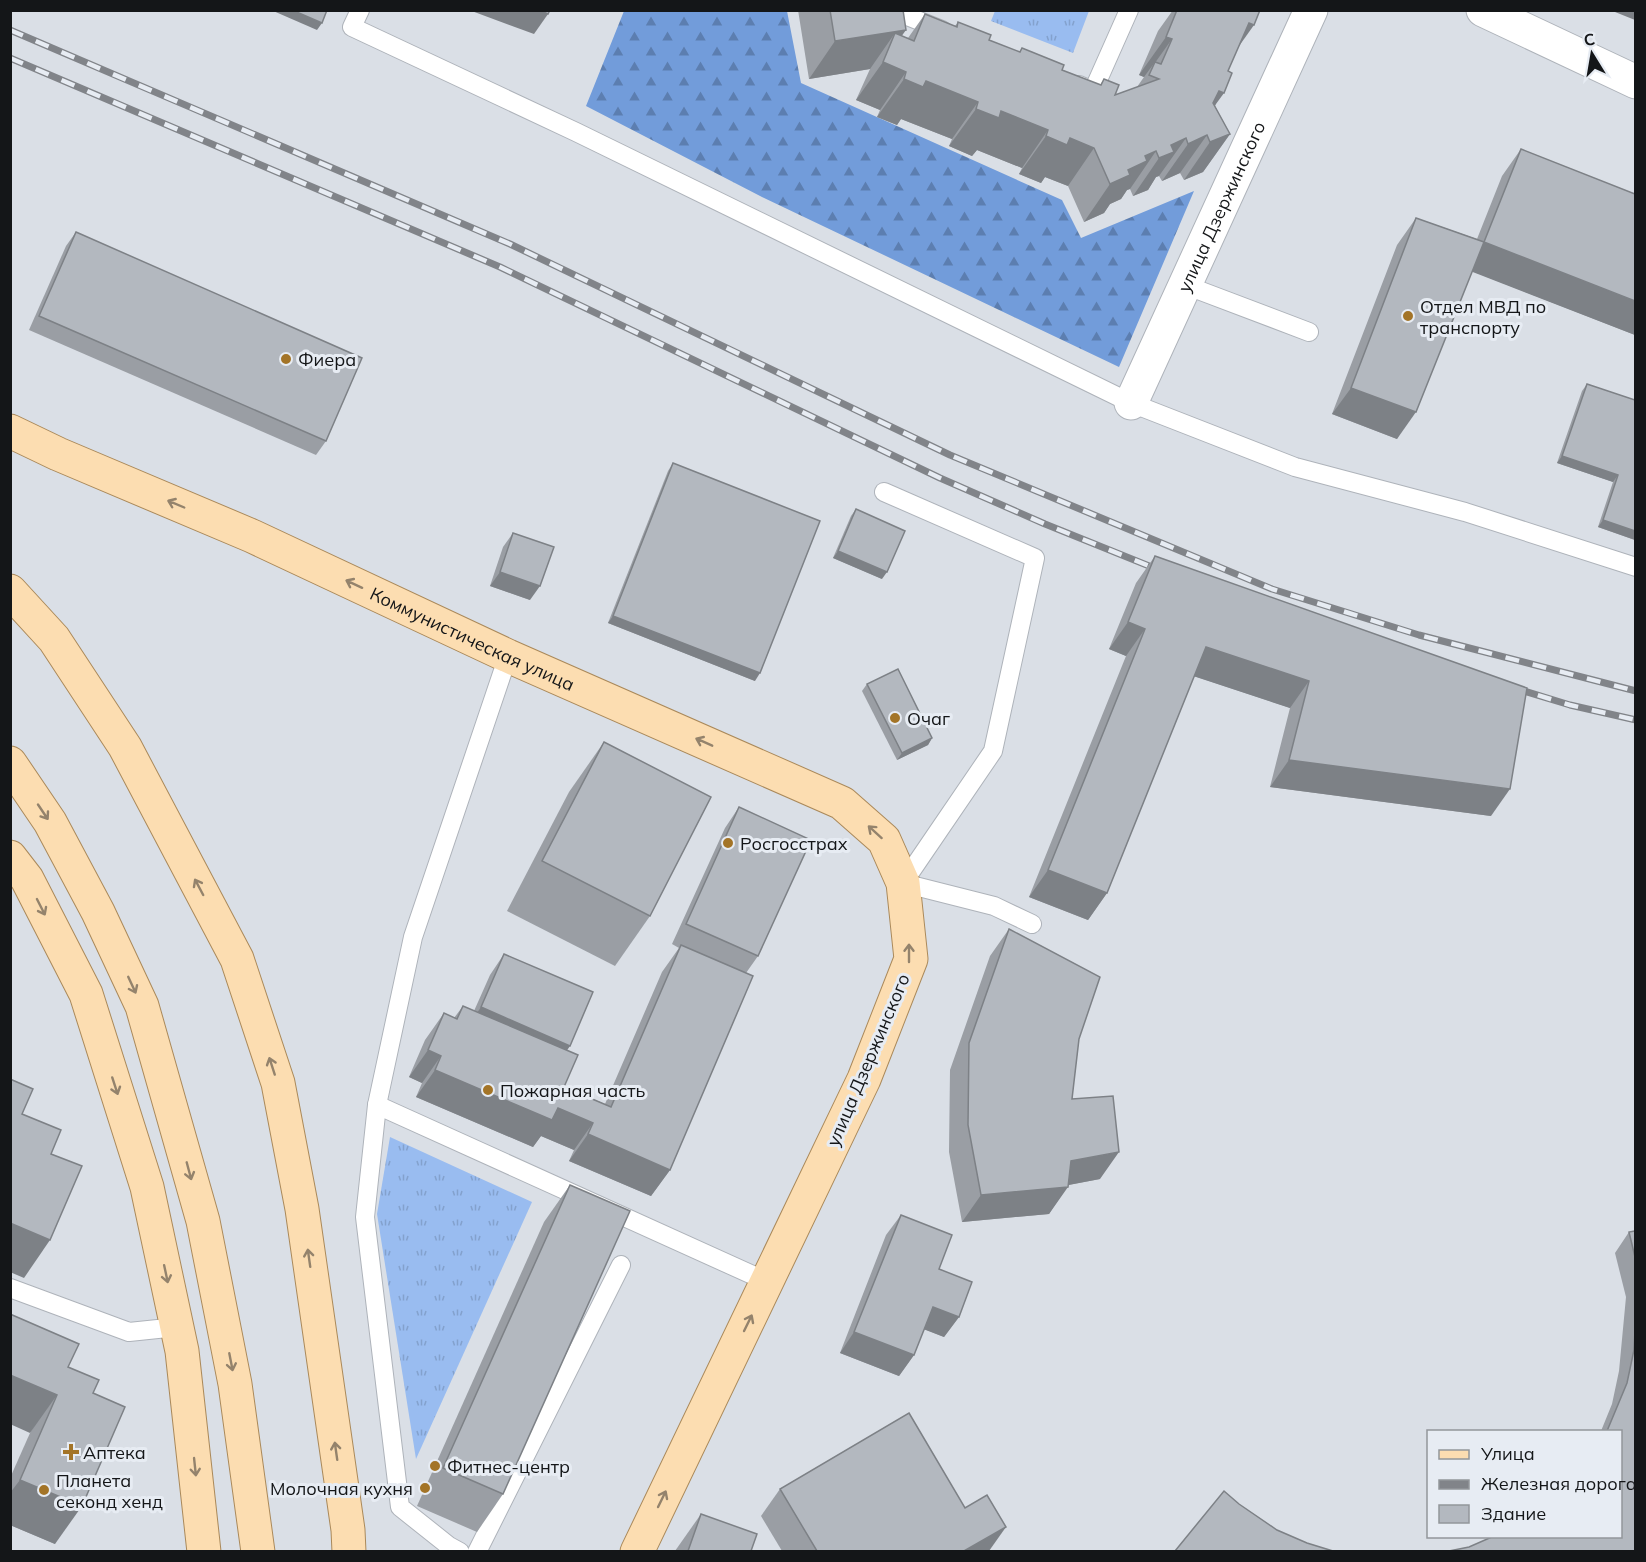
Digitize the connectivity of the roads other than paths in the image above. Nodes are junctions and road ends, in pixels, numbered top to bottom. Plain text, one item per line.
1 (360, 10) edge
2 (907, 10) edge
3 (1129, 10) edge
4 (1311, 10) edge
5 (1483, 10) edge
6 (962, 38) edge
7 (1060, 78) edge
8 (1635, 82) edge
9 (1185, 285) junction
10 (1309, 332) dead end
11 (1131, 403) junction
12 (10, 431) edge
13 (884, 492) dead end
14 (1635, 567) edge
15 (10, 591) edge
16 (508, 656) junction
17 (10, 764) edge
18 (10, 857) edge
19 (903, 883) junction
20 (1032, 924) dead end
21 (377, 1105) junction
22 (621, 1265) edge
23 (768, 1282) junction
24 (10, 1288) edge
25 (177, 1327) junction
26 (348, 1540) edge
27 (257, 1546) edge
28 (204, 1551) edge
29 (460, 1551) edge
30 (477, 1551) edge
31 (637, 1551) edge

1 - 11 lane
2 - 6 lane
3 - 7 lane
4 - 9 street, улица Дзержинского
5 - 8 street
9 - 10 lane
9 - 11 street, улица Дзержинского
11 - 14 lane
16 -> 12 main road, Коммунистическая улица
13 - 19 lane
26 -> 15 main road
19 -> 16 main road, Коммунистическая улица
16 - 21 lane
17 -> 27 main road
18 -> 25 main road
19 - 20 lane
23 -> 19 main road, улица Дзержинского
21 - 23 lane
21 - 29 lane
22 - 30 lane
31 -> 23 main road, улица Дзержинского
24 - 25 lane
25 -> 28 main road

